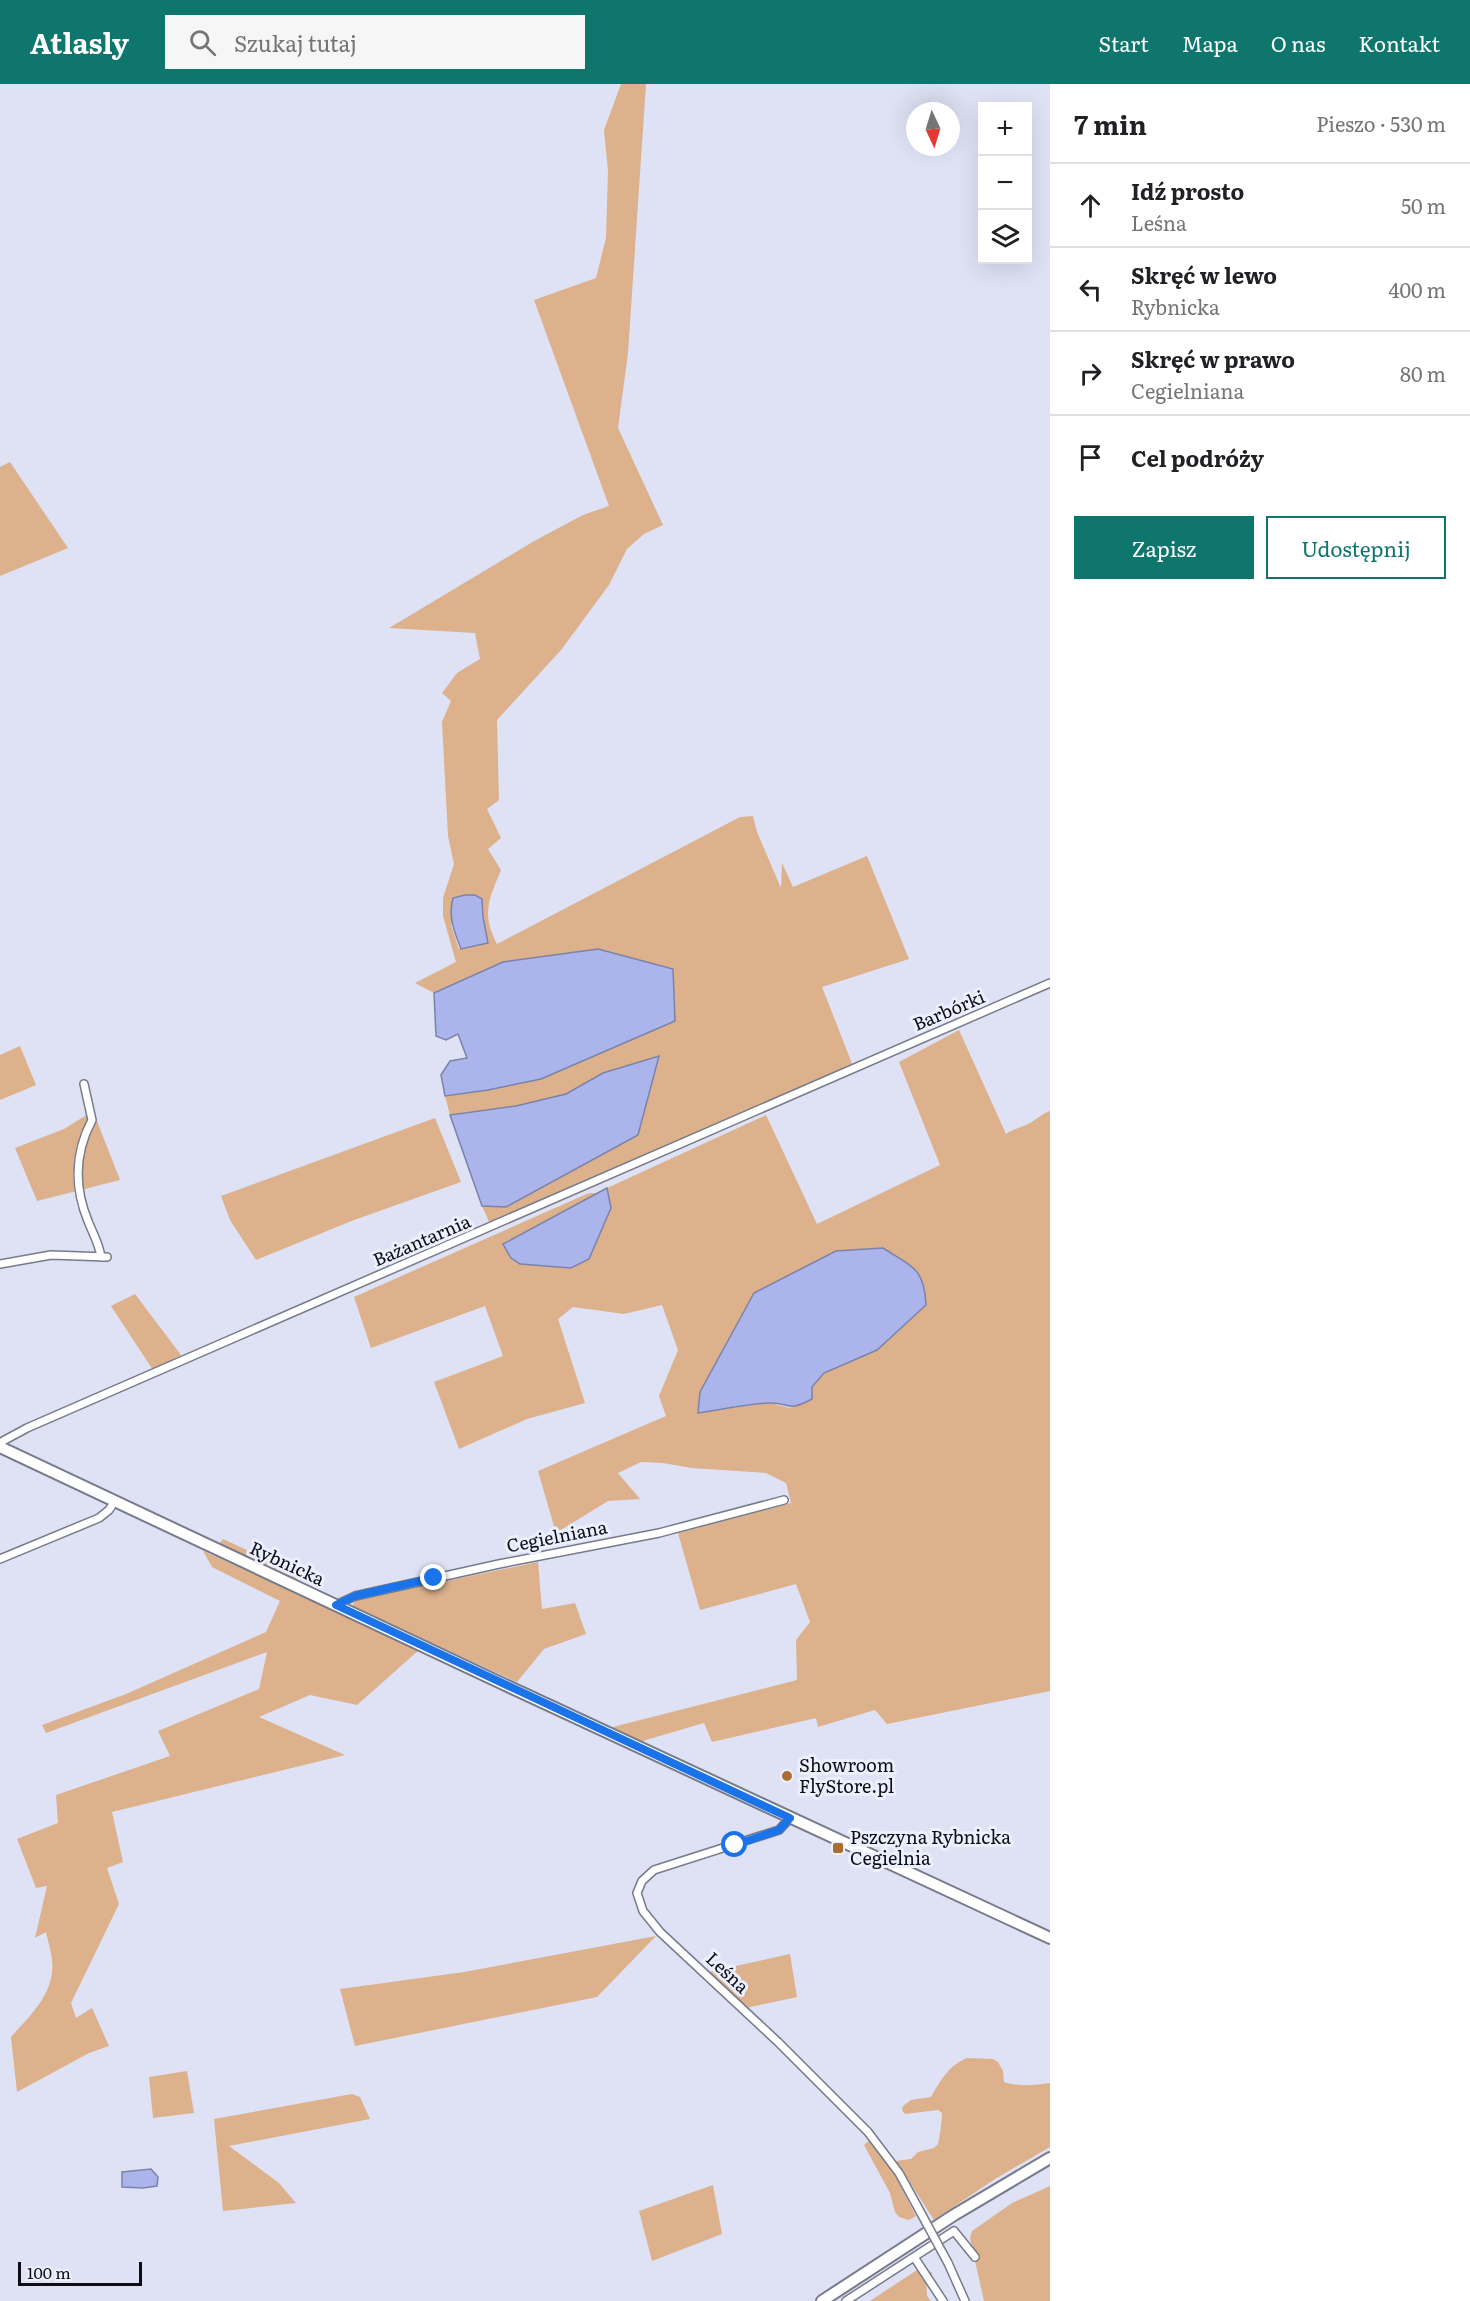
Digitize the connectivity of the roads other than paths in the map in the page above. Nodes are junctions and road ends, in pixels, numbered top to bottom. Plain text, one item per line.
1 (1050, 983) edge
2 (859, 1066) joint
3 (84, 1084) dead end
4 (0, 1264) edge
5 (0, 1447) edge
6 (784, 1500) dead end
7 (114, 1501) junction
8 (0, 1559) edge
9 (336, 1605) junction
10 (790, 1818) junction
11 (1050, 1938) edge
12 (1048, 2160) edge
13 (914, 2257) junction
14 (975, 2257) dead end
15 (822, 2301) edge
16 (846, 2301) edge
17 (943, 2301) edge
18 (965, 2301) edge

1 - 2 street, Barbórki
2 - 5 street, Bażantarnia
3 - 4 street
5 - 7 main road, Rybnicka
6 - 9 street, Cegielniana
7 - 8 street
7 - 9 main road, Rybnicka
9 - 10 main road, Rybnicka
10 - 11 main road, Rybnicka
10 - 18 street, Leśna, bridge
12 - 15 main road
13 - 14 street
13 - 16 street
13 - 17 street

